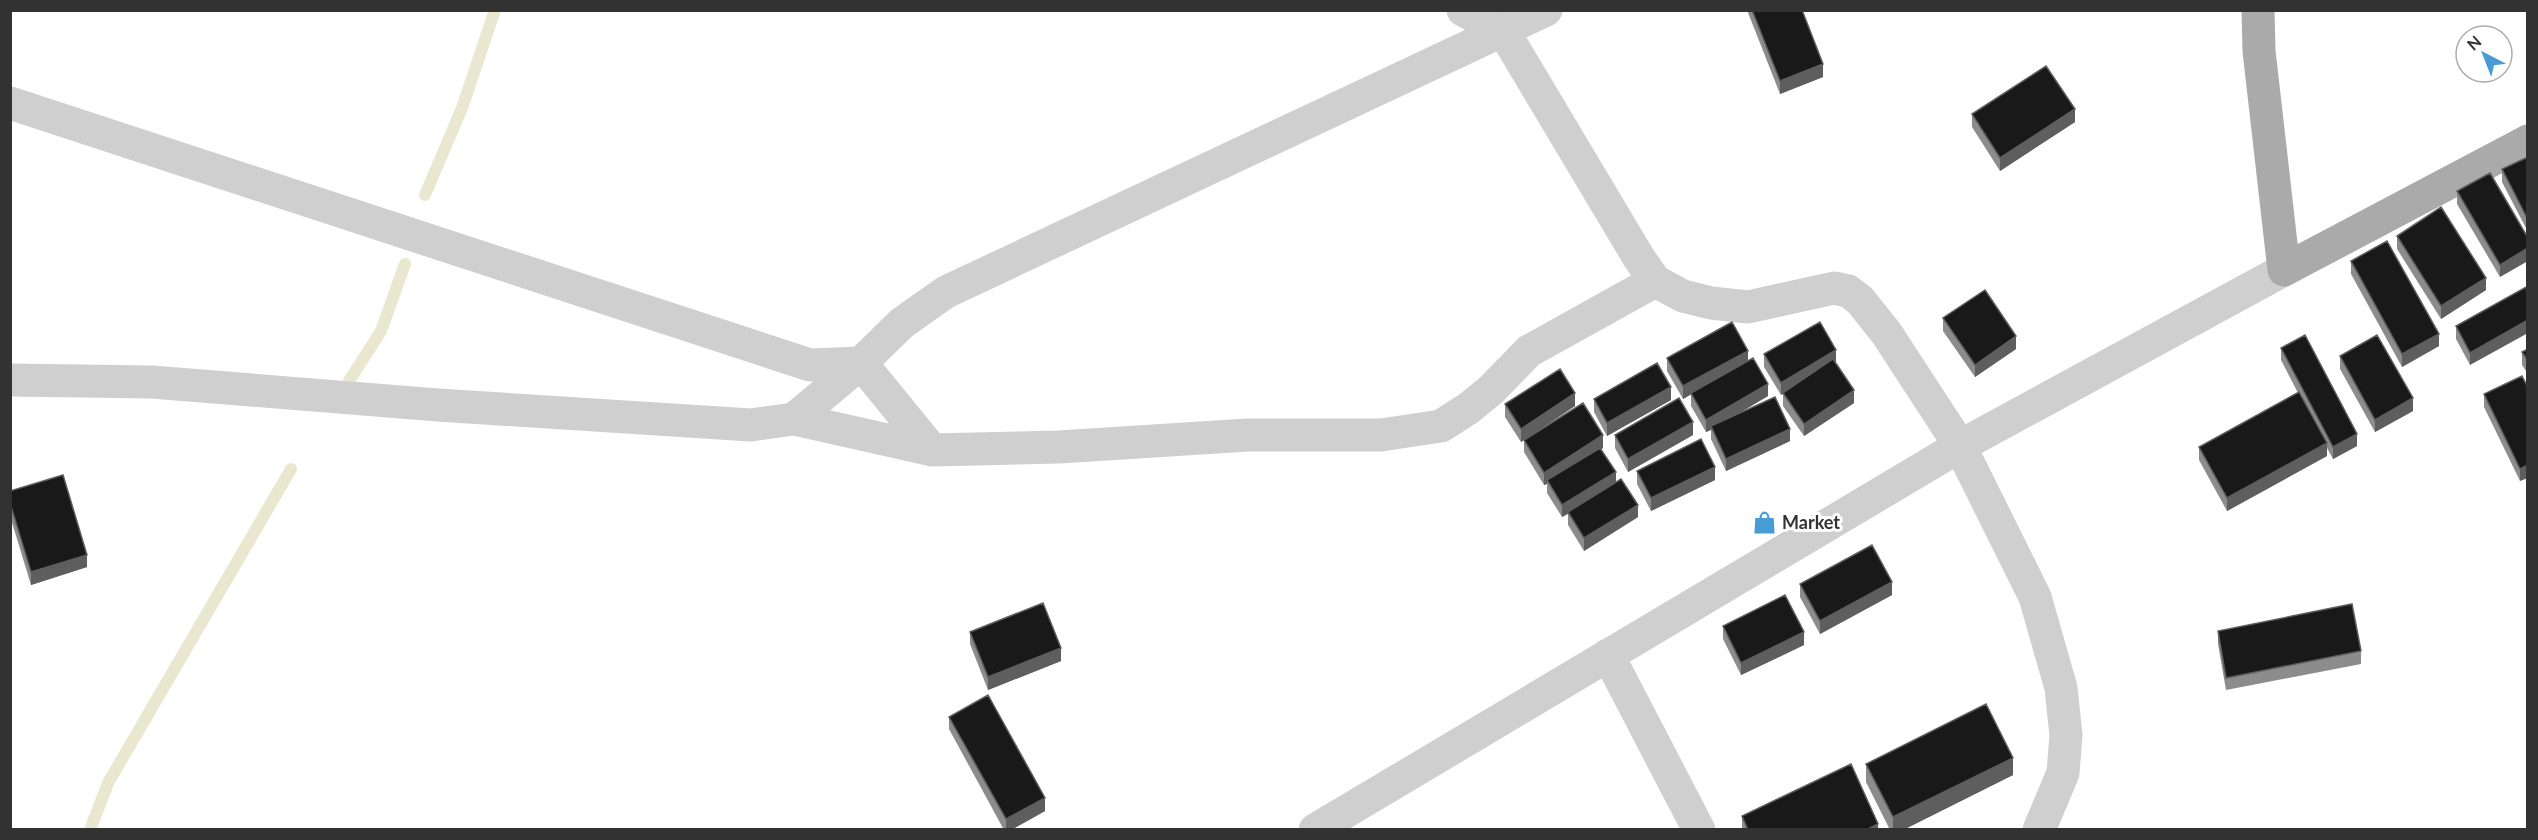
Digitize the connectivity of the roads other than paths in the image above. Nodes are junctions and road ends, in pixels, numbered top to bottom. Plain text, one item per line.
1 (1463, 10) edge
2 (1546, 10) edge
3 (2258, 10) edge
4 (1504, 32) junction
5 (10, 103) edge
6 (2528, 141) edge
7 (2284, 270) junction
8 (1656, 281) junction
9 (861, 363) junction
10 (10, 380) edge
11 (794, 419) junction
12 (1960, 446) junction
13 (932, 450) junction
14 (1608, 655) junction
15 (1315, 830) edge
16 (1700, 830) edge
17 (2039, 830) edge

1 - 4 street
2 - 4 street
3 - 7 main road
4 - 8 street
4 - 9 street
5 - 9 street
6 - 7 main road
7 - 12 street
8 - 12 street
8 - 13 street
9 - 11 street
9 - 13 street
10 - 11 street
11 - 13 street
12 - 14 street
12 - 17 street
14 - 15 street
14 - 16 street

